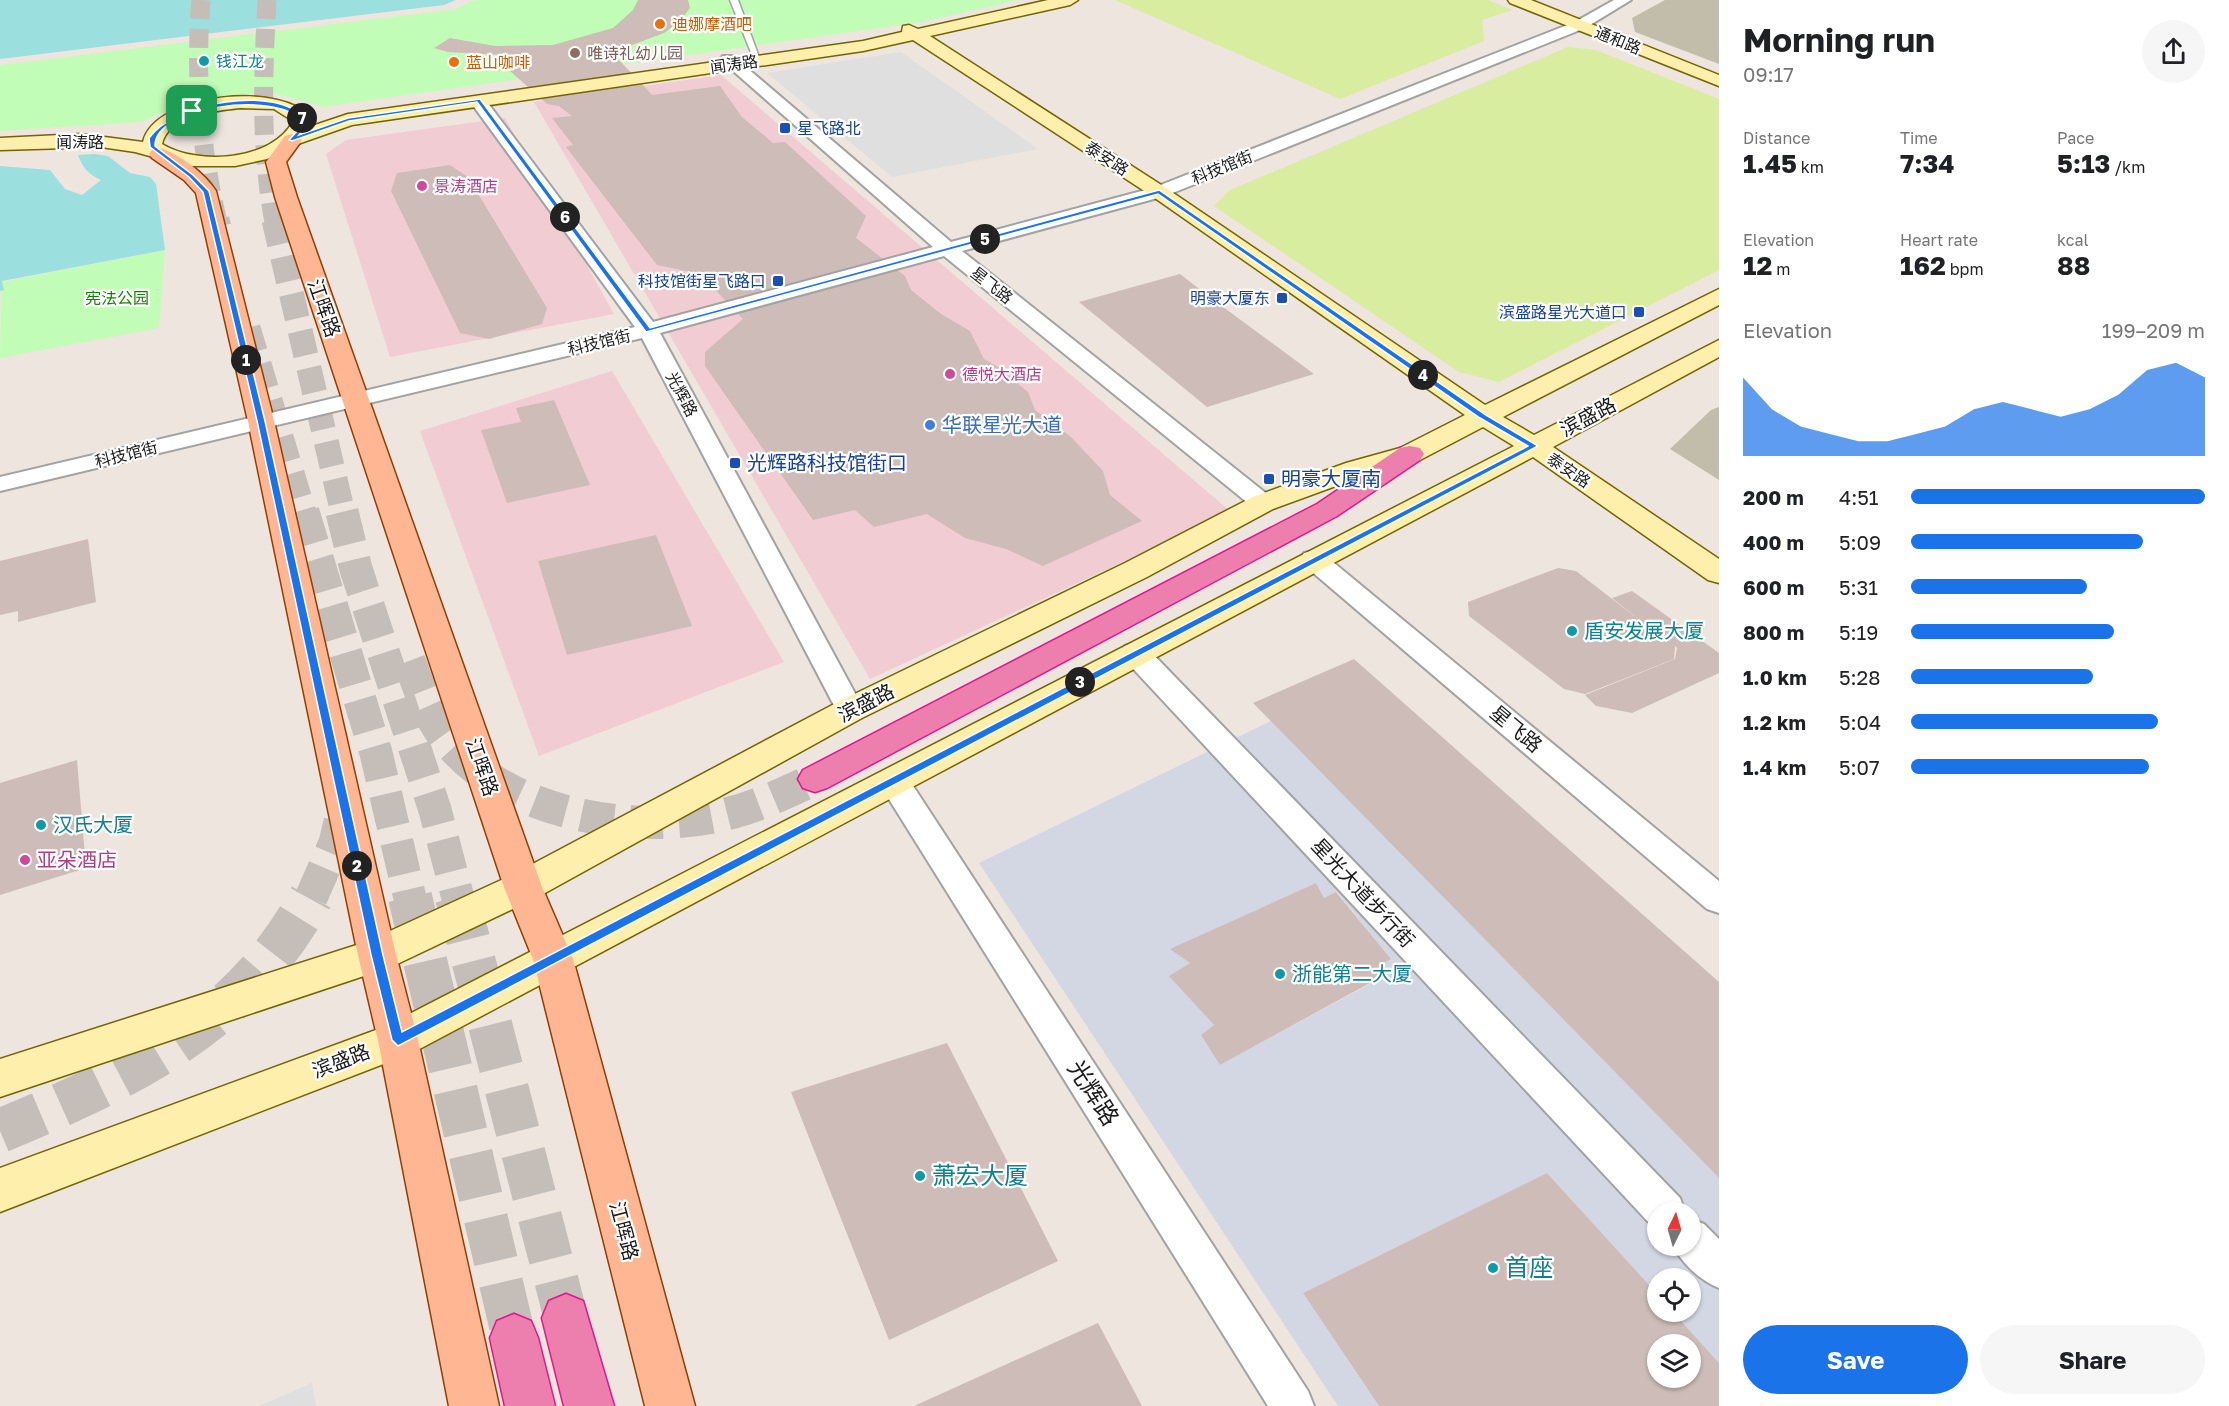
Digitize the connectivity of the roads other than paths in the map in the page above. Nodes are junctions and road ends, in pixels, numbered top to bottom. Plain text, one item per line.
1 (734, 0) edge
2 (1043, 0) edge
3 (1070, 0) edge
4 (1516, 0) edge
5 (1624, 0) edge
6 (1580, 25) junction
7 (913, 32) junction
8 (756, 55) junction
9 (730, 62) junction
10 (1719, 81) edge
11 (478, 100) junction
12 (297, 112) junction
13 (0, 137) edge
14 (292, 140) junction
15 (158, 141) junction
16 (0, 144) edge
17 (1159, 192) junction
18 (947, 249) junction
19 (1719, 296) edge
20 (648, 330) junction
21 (1719, 346) edge
22 (356, 400) junction
23 (1483, 416) junction
24 (261, 421) junction
25 (1534, 446) junction
26 (1410, 454) junction
27 (0, 484) edge
28 (1263, 503) junction
29 (1313, 559) junction
30 (1719, 573) edge
31 (1135, 653) junction
32 (850, 710) junction
33 (816, 779) tunnel mouth
34 (894, 780) junction
35 (523, 887) junction
36 (1719, 900) edge
37 (377, 955) junction
38 (553, 959) junction
39 (398, 1040) junction
40 (0, 1078) edge
41 (0, 1190) edge
42 (1657, 1202) edge
43 (1701, 1249) edge
44 (1719, 1268) edge
45 (566, 1318) tunnel mouth
46 (514, 1338) tunnel mouth
47 (474, 1406) edge
48 (530, 1406) edge
49 (589, 1406) edge
50 (670, 1406) edge
51 (1293, 1406) edge

1 - 8 lane
2 - 7 main road, 闻涛路
3 - 7 main road, 闻涛路
4 - 6 main road, 通和路
5 - 6 street, 科技馆街
6 - 10 main road, 通和路
6 - 17 street, 科技馆街
7 - 8 main road, 闻涛路
7 - 9 main road, 闻涛路
7 - 17 main road, 泰安路
8 - 9 main road, 闻涛路
9 - 11 main road, 闻涛路
9 - 12 main road, 闻涛路
9 - 18 street, 星飞路
11 - 14 main road, 闻涛路
11 - 20 street, 光辉路
12 - 14 main road
12 - 15 main road, 闻涛路
13 - 15 main road, 闻涛路
14 - 15 main road, 闻涛路
14 - 22 main road, 江晖路
15 - 16 main road, 闻涛路
15 - 24 main road
17 - 18 street, 科技馆街
17 - 23 main road, 泰安路
18 - 20 street, 科技馆街
18 - 28 street, 星飞路
19 - 23 main road, 滨盛路
20 - 22 street, 科技馆街
20 - 32 street, 光辉路
21 - 25 main road, 滨盛路
22 - 24 street, 科技馆街
22 - 35 main road, 江晖路
23 - 25 main road, 泰安路
23 - 26 main road, 滨盛路
24 - 27 street, 科技馆街
24 - 37 main road
25 - 29 main road, 滨盛路
25 - 30 main road, 泰安路
26 - 28 main road, 滨盛路
26 - 33 highway
28 - 32 main road, 滨盛路
29 - 31 main road, 滨盛路
29 - 36 street, 星飞路
31 - 34 main road, 滨盛路
31 - 42 street, 星光大道步行街
32 - 35 main road, 滨盛路
34 - 38 main road, 滨盛路
34 - 51 street, 光辉路
35 - 37 main road, 滨盛路
35 - 38 main road, 江晖路
37 - 39 main road
37 - 40 main road, 滨盛路
38 - 39 main road, 滨盛路
38 - 50 main road, 江晖路
39 - 41 main road, 滨盛路
39 - 47 main road
43 - 44 street
45 - 49 highway
46 - 48 highway

